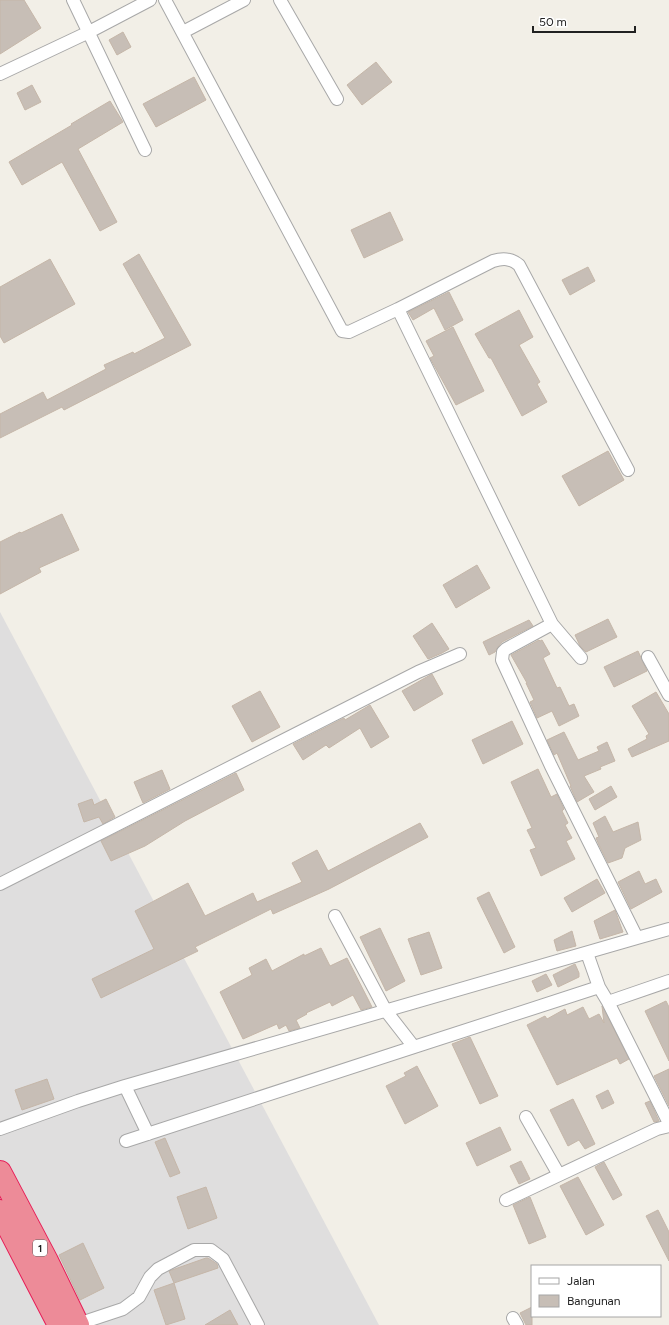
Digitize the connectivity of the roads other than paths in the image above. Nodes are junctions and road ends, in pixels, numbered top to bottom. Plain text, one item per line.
1 (73, 0) edge
2 (150, 0) edge
3 (165, 0) edge
4 (244, 0) edge
5 (280, 0) edge
6 (89, 32) junction
7 (183, 32) junction
8 (0, 74) edge
9 (337, 99) dead end
10 (145, 150) dead end
11 (398, 309) junction
12 (628, 470) dead end
13 (552, 624) junction
14 (460, 654) dead end
15 (648, 657) dead end
16 (581, 658) dead end
17 (669, 695) edge
18 (0, 884) edge
19 (335, 916) dead end
20 (669, 929) edge
21 (637, 938) junction
22 (587, 953) junction
23 (669, 981) edge
24 (599, 987) junction
25 (608, 1002) junction
26 (386, 1011) junction
27 (414, 1046) junction
28 (125, 1086) junction
29 (526, 1117) dead end
30 (669, 1123) edge
31 (669, 1126) edge
32 (0, 1129) edge
33 (148, 1134) junction
34 (126, 1141) dead end
35 (0, 1172) edge
36 (559, 1175) junction
37 (506, 1200) dead end
38 (0, 1210) edge
39 (73, 1325) edge
40 (258, 1325) edge

1 - 6 street
2 - 6 street
3 - 7 street
4 - 7 street
5 - 9 street
6 - 8 street
6 - 10 street
7 - 11 street
11 - 12 street
11 - 13 street
13 - 16 street
13 - 21 street
14 - 18 street
15 - 17 street
19 - 26 street
20 - 21 street
21 - 22 street
22 - 24 street
22 - 26 street
23 - 25 street
24 - 25 street
24 - 27 street
25 - 30 street
26 - 27 street
26 - 28 street
27 - 33 street
28 - 32 street
28 - 33 street
29 - 36 street
31 - 36 street
33 - 34 street
35 - 39 highway, 1
36 - 37 street
38 - 39 highway, 1
39 - 40 street

